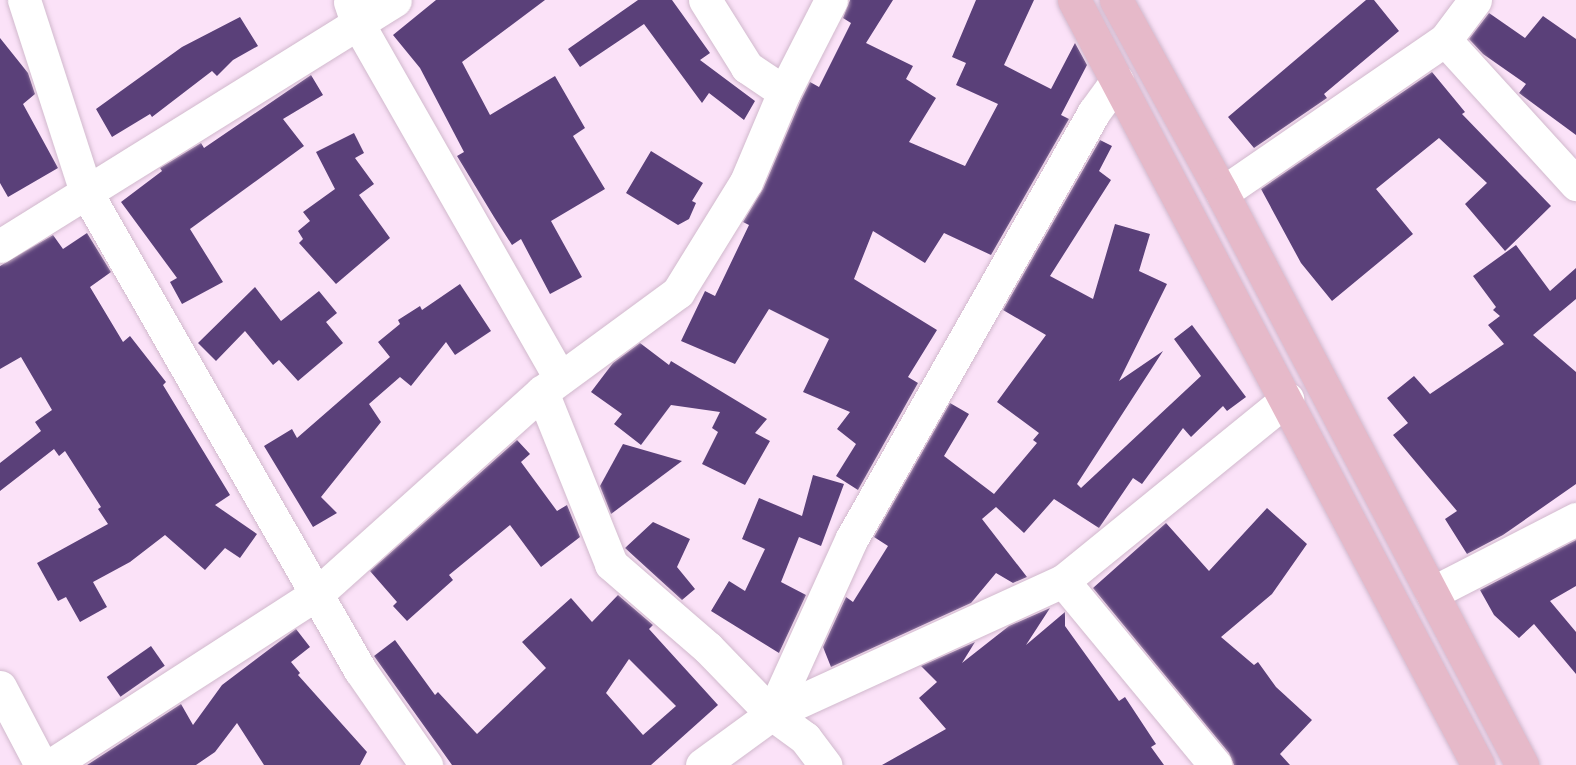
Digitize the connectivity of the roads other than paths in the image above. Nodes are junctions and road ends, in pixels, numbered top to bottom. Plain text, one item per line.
1 (24, 0) edge
2 (395, 0) edge
3 (705, 0) edge
4 (831, 0) edge
5 (1074, 0) edge
6 (1116, 0) edge
7 (1476, 0) edge
8 (354, 11) edge
9 (1445, 40) junction
10 (1117, 80) junction
11 (784, 92) junction
12 (1576, 184) edge
13 (86, 192) junction
14 (1222, 193) junction
15 (0, 246) edge
16 (551, 385) junction
17 (1287, 399) junction
18 (1576, 519) edge
19 (1063, 581) junction
20 (319, 592) junction
21 (1432, 593) junction
22 (0, 687) edge
23 (772, 714) junction
24 (40, 765) edge
25 (51, 765) edge
26 (426, 765) edge
27 (702, 765) edge
28 (825, 765) edge
29 (1215, 765) edge
30 (1478, 765) edge
31 (1522, 765) edge

1 - 13 street
2 - 8 street
3 - 11 street
4 - 11 street
5 - 10 main road
6 - 14 main road
7 - 9 street
8 - 13 street
8 - 16 street
9 - 12 street
9 - 14 street
10 - 17 main road
10 - 23 street
11 - 16 street
13 - 15 street
13 - 20 street
14 - 21 main road
16 - 20 street
16 - 23 street
17 - 19 street
17 - 30 main road
18 - 21 street
19 - 23 street
19 - 29 street
20 - 25 street
20 - 26 street
21 - 31 main road
22 - 24 street
23 - 27 street
23 - 28 street

